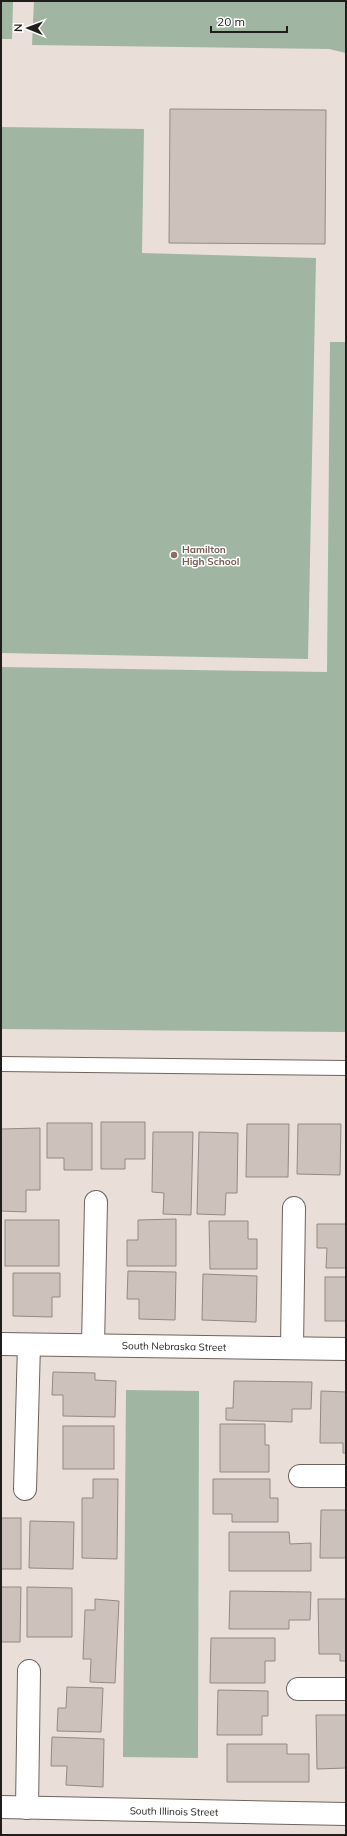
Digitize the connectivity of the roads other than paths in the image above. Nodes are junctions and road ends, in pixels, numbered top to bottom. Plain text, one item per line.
1 (1, 1064) edge
2 (346, 1068) edge
3 (96, 1202) dead end
4 (294, 1208) dead end
5 (1, 1344) edge
6 (29, 1344) junction
7 (93, 1345) junction
8 (292, 1347) junction
9 (346, 1349) edge
10 (300, 1476) dead end
11 (346, 1476) edge
12 (25, 1489) dead end
13 (28, 1671) dead end
14 (298, 1689) dead end
15 (346, 1689) edge
16 (1, 1808) edge
17 (27, 1808) junction
18 (346, 1814) edge

1 - 2 lane
3 - 7 street
4 - 8 street
5 - 6 street, South Nebraska Street
6 - 7 street, South Nebraska Street
6 - 12 street
7 - 8 street, South Nebraska Street
8 - 9 street, South Nebraska Street
10 - 11 street
13 - 17 street
14 - 15 street
16 - 17 street, South Illinois Street
17 - 18 street, South Illinois Street

